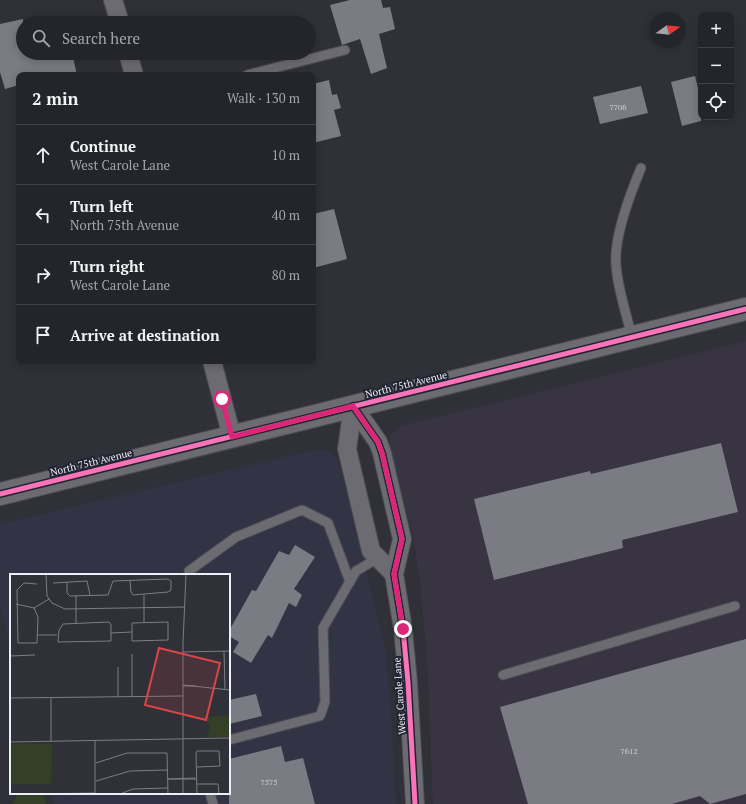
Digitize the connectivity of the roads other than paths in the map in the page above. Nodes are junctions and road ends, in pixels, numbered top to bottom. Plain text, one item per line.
1 (113, 0) edge
2 (118, 16) edge
3 (345, 50) dead end
4 (316, 57) edge
5 (130, 60) edge
6 (306, 60) edge
7 (133, 72) edge
8 (259, 72) edge
9 (641, 168) dead end
10 (746, 309) edge
11 (632, 337) junction
12 (213, 364) edge
13 (353, 406) junction
14 (232, 437) junction
15 (0, 494) edge
16 (378, 558) junction
17 (189, 571) dead end
18 (394, 574) junction
19 (350, 582) junction
20 (736, 606) dead end
21 (503, 675) dead end
22 (230, 740) edge
23 (210, 794) edge
24 (213, 804) edge
25 (415, 804) edge

1 - 2 street
3 - 4 lane
5 - 7 street
6 - 8 lane
9 - 11 lane
10 - 11 main road, North 75th Avenue
11 - 13 main road, North 75th Avenue
12 - 14 street
13 - 14 main road, North 75th Avenue
13 - 16 street
13 - 18 street, West Carole Lane
14 - 15 main road, North 75th Avenue
16 - 18 street
16 - 19 lane
17 - 19 lane
18 - 25 street, West Carole Lane
19 - 22 lane
20 - 21 lane
23 - 24 lane

